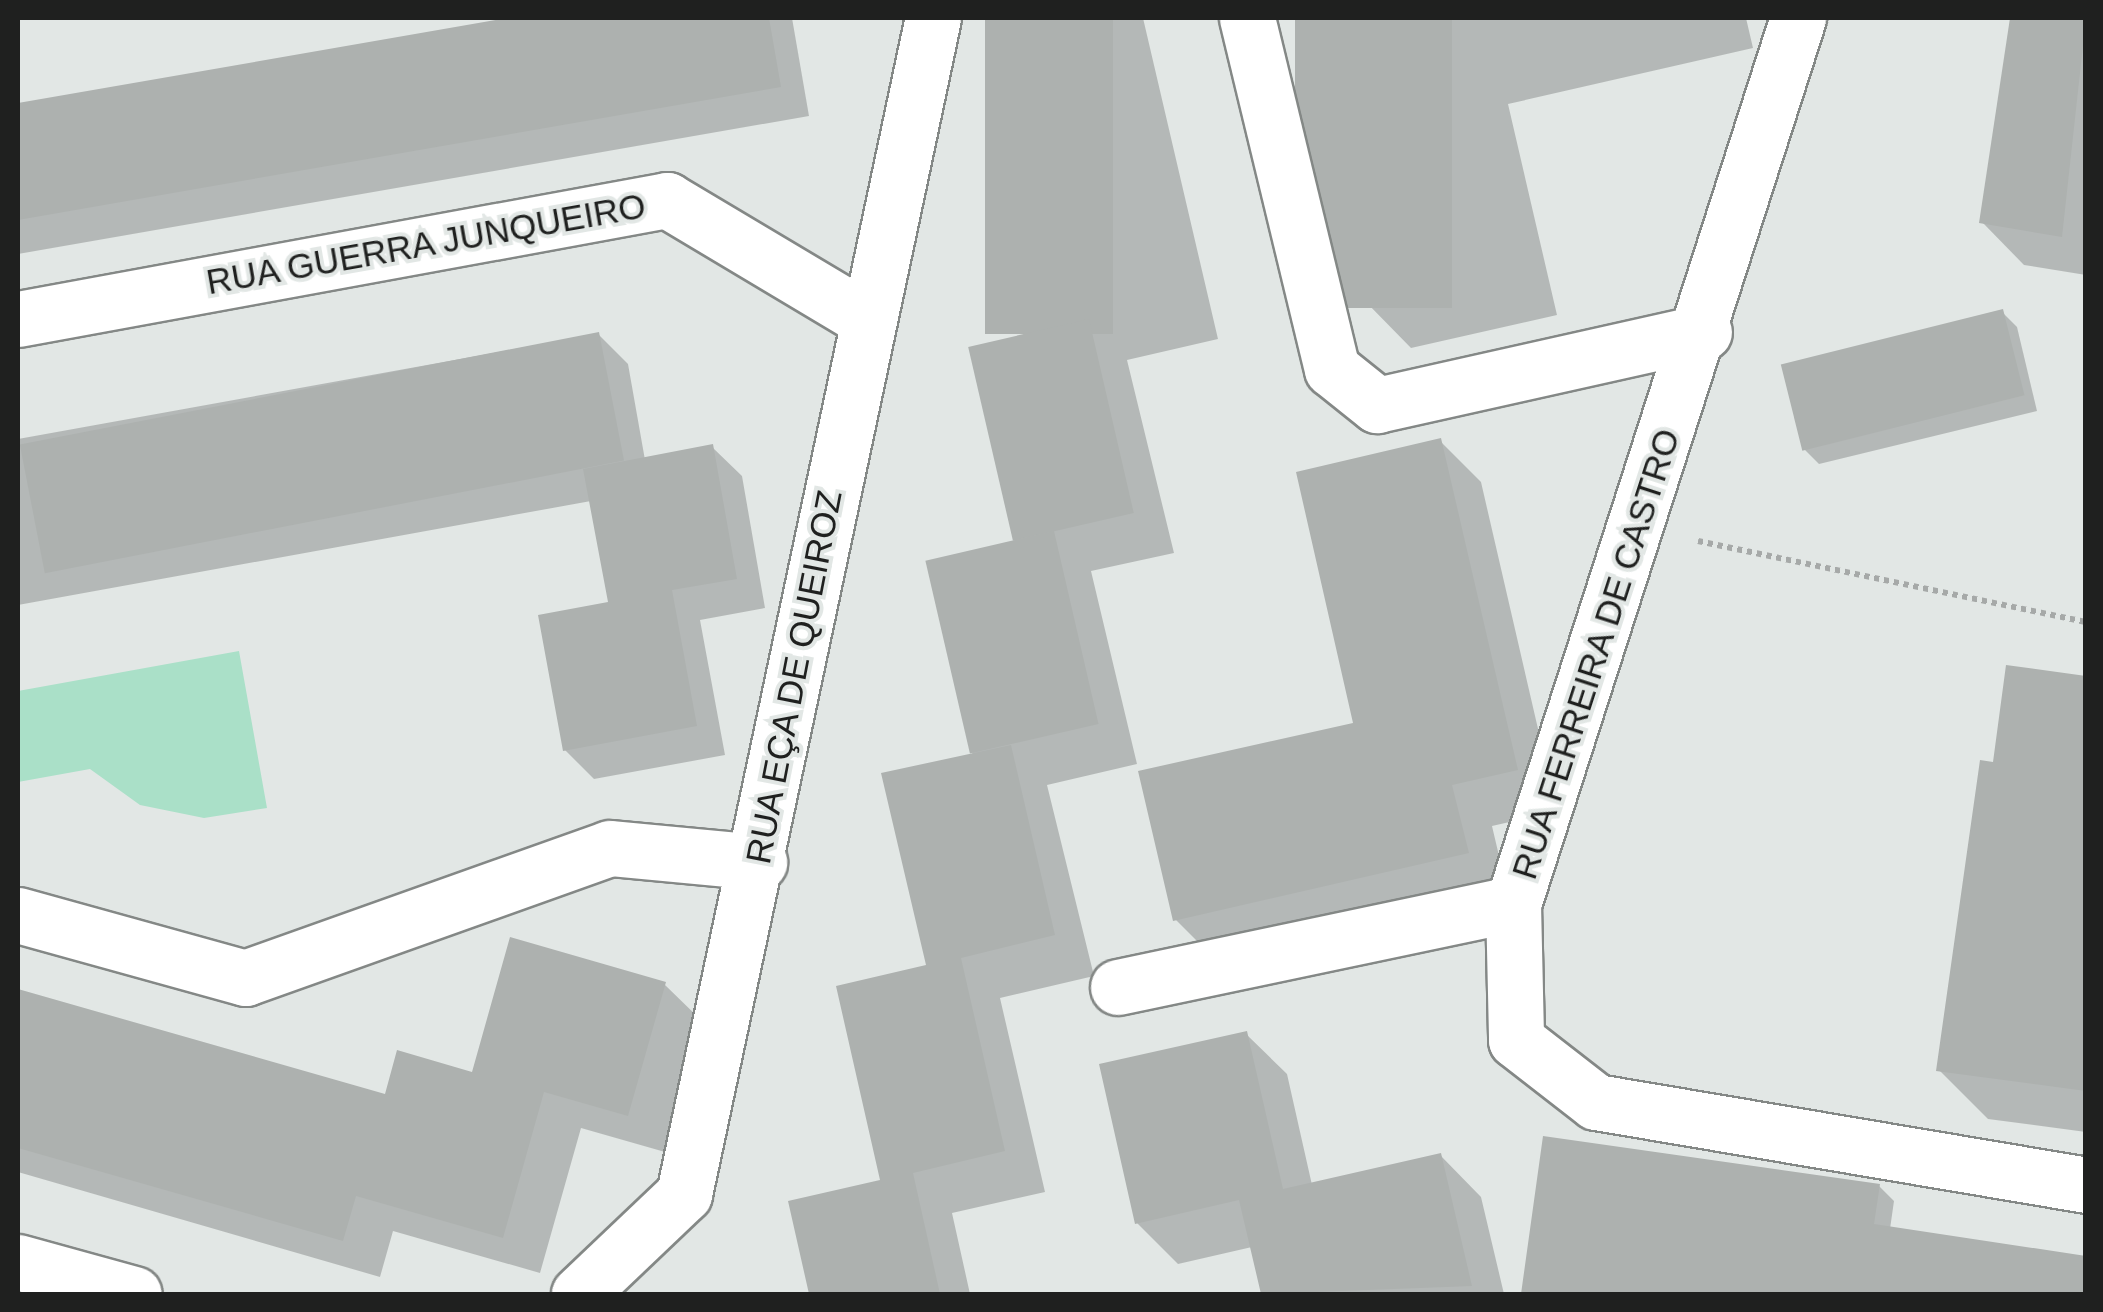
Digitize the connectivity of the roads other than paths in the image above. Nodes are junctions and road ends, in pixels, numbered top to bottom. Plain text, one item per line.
1 (933, 18) edge
2 (1247, 18) edge
3 (1798, 18) edge
4 (18, 318) edge
5 (865, 318) junction
6 (1704, 332) junction
7 (759, 862) junction
8 (1513, 904) junction
9 (18, 915) edge
10 (1118, 987) dead end
11 (2086, 1186) edge
12 (18, 1262) edge
13 (134, 1294) edge
14 (580, 1294) edge

1 - 5 street, RUA EÇA DE QUEIROZ
2 - 6 street
3 - 6 street, RUA FERREIRA DE CASTRO
4 - 5 street, RUA GUERRA JUNQUEIRO
5 - 7 street, RUA EÇA DE QUEIROZ
6 - 8 street, RUA FERREIRA DE CASTRO
7 - 9 street
7 - 14 street, RUA EÇA DE QUEIROZ
8 - 10 street, RUA FERREIRA DE CASTRO
8 - 11 street
12 - 13 street

